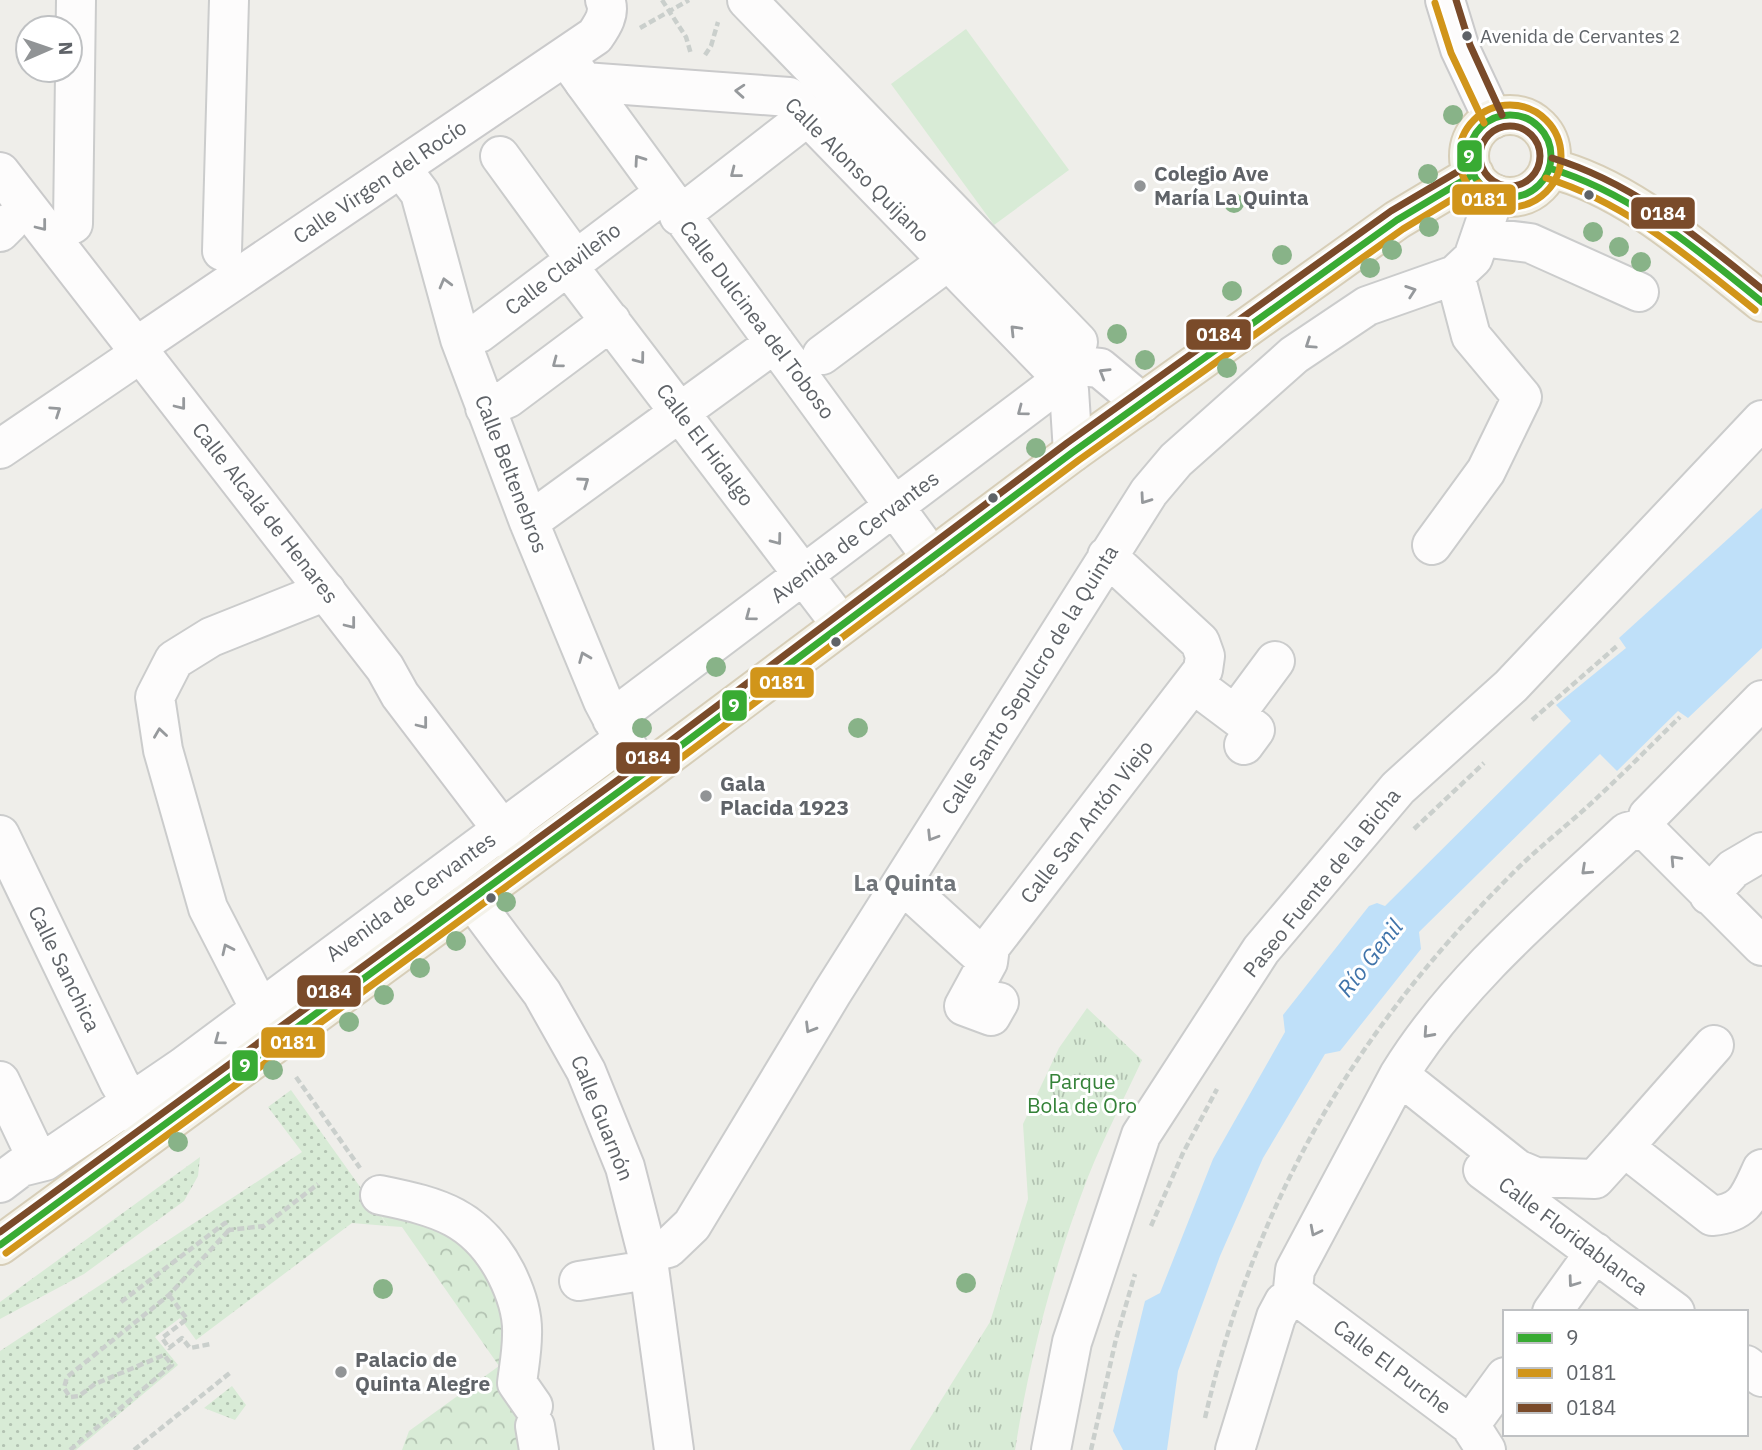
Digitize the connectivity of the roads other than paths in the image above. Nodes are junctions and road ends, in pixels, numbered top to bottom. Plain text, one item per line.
1 (76, 0) edge
2 (229, 0) edge
3 (1445, 0) edge
4 (606, 2) edge
5 (732, 11) edge
6 (575, 69) junction
7 (808, 116) junction
8 (1493, 119) junction
9 (500, 156) dead end
10 (401, 168) junction
11 (1549, 168) junction
12 (0, 172) edge
13 (1485, 184) junction
14 (671, 205) junction
15 (73, 224) dead end
16 (1497, 239) dead end
17 (222, 251) dead end
18 (568, 257) junction
19 (948, 261) junction
20 (1337, 262) junction
21 (1455, 275) junction
22 (1639, 292) dead end
23 (1762, 302) edge
24 (1367, 306) junction
25 (611, 321) junction
26 (460, 339) junction
27 (775, 342) junction
28 (1078, 342) dead end
29 (139, 350) junction
30 (822, 355) dead end
31 (1063, 379) junction
32 (1142, 402) junction
33 (485, 408) junction
34 (681, 413) junction
35 (1762, 420) edge
36 (0, 449) edge
37 (1073, 452) junction
38 (895, 507) junction
39 (529, 522) junction
40 (1432, 545) dead end
41 (1107, 556) junction
42 (932, 558) junction
43 (804, 575) junction
44 (326, 591) junction
45 (841, 623) junction
46 (1275, 660) dead end
47 (1195, 685) junction
48 (1762, 700) edge
49 (618, 729) junction
50 (643, 774) junction
51 (1644, 823) junction
52 (0, 835) edge
53 (514, 844) junction
54 (1762, 852) edge
55 (910, 891) dead end
56 (1709, 895) junction
57 (471, 898) junction
58 (1762, 946) edge
59 (988, 962) junction
60 (999, 1002) dead end
61 (260, 1009) junction
62 (1714, 1045) dead end
63 (1399, 1075) junction
64 (0, 1081) edge
65 (130, 1102) junction
66 (151, 1135) junction
67 (1624, 1147) junction
68 (1471, 1160) dead end
69 (17, 1165) edge
70 (1762, 1169) edge
71 (380, 1195) road end
72 (59, 1202) junction
73 (0, 1245) edge
74 (1595, 1252) junction
75 (638, 1263) junction
76 (579, 1281) dead end
77 (1289, 1295) junction
78 (1553, 1310) edge
79 (1672, 1310) edge
80 (1503, 1381) edge
81 (536, 1427) edge
82 (1474, 1444) edge
83 (674, 1450) edge
84 (1051, 1450) edge
85 (1235, 1450) edge

1 - 15 street
2 - 17 street
3 - 8 street
4 - 6 street, Calle Virgen del Rocío
5 - 28 street
7 -> 6 street, Calle Alonso Quijano
6 - 10 street, Calle Virgen del Rocío
14 -> 6 street, Calle Dulcinea del Toboso
7 -> 14 street, Calle Clavileño
7 - 19 street, Calle Alonso Quijano
8 - 11 main road
8 - 13 main road
9 - 18 street, Calle El Hidalgo
26 -> 10 street, Calle Beltenebros
10 - 29 street, Calle Virgen del Rocío
11 - 13 main road
11 - 23 main road
12 -> 29 street, Calle Alcalá de Henares
13 - 20 main road, Avenida de Cervantes
13 - 21 street
14 - 18 street, Calle Clavileño
14 - 27 street, Calle Dulcinea del Toboso
16 - 22 street
18 - 25 street, Calle El Hidalgo
18 - 26 street, Calle Clavileño
19 - 30 street
31 -> 19 street, Calle Alonso Quijano
20 - 24 street
20 - 32 main road, Avenida de Cervantes
24 -> 21 street, Calle Santo Sepulcro de la Quinta
21 - 40 street
24 -> 41 street, Calle Santo Sepulcro de la Quinta
25 -> 33 street
25 -> 34 street, Calle El Hidalgo
26 - 33 street, Calle Beltenebros
27 - 34 street
27 - 38 street, Calle Dulcinea del Toboso
36 -> 29 street, Calle Virgen del Rocío
29 -> 44 street, Calle Alcalá de Henares
32 -> 31 street
31 - 37 street
31 -> 38 street, Avenida de Cervantes
32 - 37 main road, Avenida de Cervantes
33 - 39 street, Calle Beltenebros
39 -> 34 street
34 -> 43 street, Calle El Hidalgo
35 - 84 street, Paseo Fuente de la Bicha
37 - 42 main road, Avenida de Cervantes
38 - 42 street, Calle Dulcinea del Toboso
38 - 43 street, Avenida de Cervantes
49 -> 39 street, Calle Beltenebros
41 - 47 street, Calle San Antón Viejo
41 -> 75 street, Calle Santo Sepulcro de la Quinta
42 - 45 main road, Avenida de Cervantes
43 - 45 street, Calle El Hidalgo
43 -> 49 street, Avenida de Cervantes
44 -> 53 street, Calle Alcalá de Henares
61 -> 44 street
45 - 50 main road, Avenida de Cervantes
46 - 47 street
47 - 59 street, Calle San Antón Viejo
48 - 51 street
49 - 50 street, Calle Beltenebros
49 - 53 street, Avenida de Cervantes
50 - 53 main road, Avenida de Cervantes
56 -> 51 street
51 -> 63 street
52 - 65 street, Calle Sanchica
53 - 57 main road, Avenida de Cervantes
53 - 61 street, Avenida de Cervantes
54 - 56 street
55 - 59 street
56 - 58 street
57 - 66 main road, Avenida de Cervantes
57 - 75 street, Calle Guarnón
59 - 60 street, Calle San Antón Viejo
61 -> 65 street, Avenida de Cervantes
62 - 67 street
63 - 67 street
63 -> 77 street
64 - 69 street
65 - 66 street
65 - 69 street, Avenida de Cervantes
66 - 72 main road, Avenida de Cervantes
67 - 70 street
68 - 74 street, Calle Floridablanca
69 - 72 street
71 - 81 street
72 - 73 main road, Avenida de Cervantes
74 -> 78 street
74 - 79 street, Calle Floridablanca
75 - 76 street, Calle Santo Sepulcro de la Quinta
75 - 83 street, Calle Guarnón
77 - 82 street, Calle El Purche
77 - 85 street
80 - 82 street

